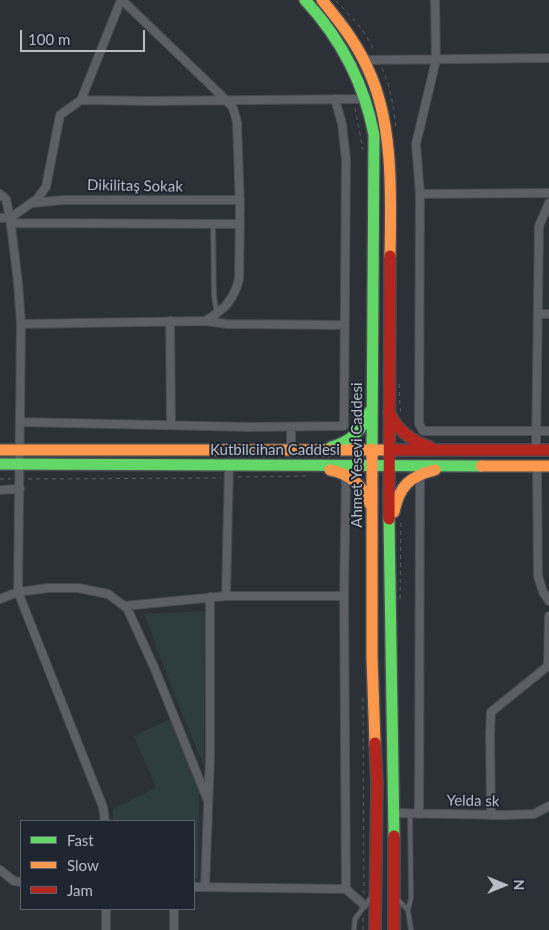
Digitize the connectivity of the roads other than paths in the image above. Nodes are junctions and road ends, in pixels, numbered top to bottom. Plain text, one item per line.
1 (122, 0) edge
2 (305, 0) edge
3 (322, 0) edge
4 (436, 0) edge
5 (549, 58) edge
6 (365, 60) junction
7 (436, 60) junction
8 (335, 99) junction
9 (366, 99) junction
10 (81, 100) junction
11 (226, 100) junction
12 (549, 193) edge
13 (0, 194) edge
14 (420, 194) junction
15 (240, 200) junction
16 (549, 203) edge
17 (30, 204) junction
18 (0, 218) edge
19 (11, 220) junction
20 (213, 224) junction
21 (240, 224) junction
22 (217, 314) junction
23 (538, 314) junction
24 (549, 314) edge
25 (170, 321) junction
26 (204, 321) junction
27 (21, 324) junction
28 (344, 325) junction
29 (372, 402) junction
30 (388, 410) junction
31 (20, 422) junction
32 (171, 425) junction
33 (291, 427) junction
34 (536, 430) junction
35 (549, 430) edge
36 (0, 450) edge
37 (20, 450) junction
38 (291, 450) junction
39 (315, 450) junction
40 (372, 450) junction
41 (388, 450) junction
42 (440, 450) junction
43 (536, 450) junction
44 (549, 450) edge
45 (0, 464) edge
46 (20, 464) junction
47 (229, 465) junction
48 (372, 465) junction
49 (389, 465) junction
50 (454, 466) junction
51 (536, 466) junction
52 (549, 466) edge
53 (304, 470) junction
54 (420, 473) junction
55 (346, 474) junction
56 (0, 490) edge
57 (20, 490) junction
58 (372, 508) junction
59 (389, 568) junction
60 (18, 592) junction
61 (226, 596) junction
62 (344, 596) junction
63 (210, 598) junction
64 (0, 599) edge
65 (549, 601) edge
66 (124, 606) junction
67 (549, 616) edge
68 (208, 801) junction
69 (549, 806) edge
70 (395, 813) junction
71 (410, 814) junction
72 (419, 814) junction
73 (491, 815) junction
74 (105, 820) edge
75 (0, 870) edge
76 (20, 882) edge
77 (195, 887) edge
78 (205, 887) junction
79 (346, 889) junction
80 (376, 890) junction
81 (394, 896) junction
82 (364, 905) junction
83 (106, 910) edge
84 (174, 910) edge
85 (408, 910) junction
86 (106, 930) edge
87 (174, 930) edge
88 (354, 930) edge
89 (375, 930) edge
90 (394, 930) edge
91 (411, 930) edge

1 - 10 street
1 - 11 street
2 - 9 main road, Ahmet Yesevi Caddesi
3 - 6 main road, Ahmet Yesevi Caddesi
4 - 7 street
5 - 7 street
6 - 7 street
6 - 30 main road, Ahmet Yesevi Caddesi
7 - 14 street
8 - 9 street
8 - 11 street
8 - 28 street
9 - 29 main road, Ahmet Yesevi Caddesi
10 - 11 street
10 - 17 street
11 - 15 street
12 - 14 street
13 - 19 street
14 - 34 street
15 - 17 street, Dikilitaş Sokak
15 - 21 street
16 - 23 street
17 - 19 street
18 - 19 street
19 - 20 street
19 - 27 street
20 - 21 street
20 - 22 lane
21 - 22 street
22 - 26 street
23 - 24 street
23 - 34 street
25 - 26 street
25 - 27 street
25 - 32 street
26 - 28 street
27 - 31 street
28 - 33 street
29 - 39 main road
29 - 40 main road, Ahmet Yesevi Caddesi
30 - 41 main road, Ahmet Yesevi Caddesi
30 - 42 main road
31 - 32 street
31 - 37 street
32 - 33 street
33 - 38 street
34 - 35 street
34 - 43 street
36 - 37 main road, Kutbilcihan Caddesi
37 - 38 main road, Kutbilcihan Caddesi
37 - 46 street
38 - 39 main road, Kutbilcihan Caddesi
39 - 40 main road, Kutbilcihan Caddesi
40 - 41 main road, Kutbilcihan Caddesi
40 - 48 main road, Ahmet Yesevi Caddesi
41 - 42 main road, Kutbilcihan Caddesi
41 - 49 main road, Ahmet Yesevi Caddesi
42 - 43 main road, Kutbilcihan Caddesi
43 - 44 main road, Kutbilcihan Caddesi
45 - 46 main road, Kutbilcihan Caddesi
46 - 47 main road, Kutbilcihan Caddesi
46 - 57 street
47 - 53 main road, Kutbilcihan Caddesi
47 - 61 street
48 - 49 main road, Kutbilcihan Caddesi
48 - 53 main road, Kutbilcihan Caddesi
48 - 58 main road, Ahmet Yesevi Caddesi
49 - 50 main road, Kutbilcihan Caddesi
49 - 59 main road, Ahmet Yesevi Caddesi
50 - 51 main road, Kutbilcihan Caddesi
50 - 54 main road
51 - 52 main road, Kutbilcihan Caddesi
51 - 65 street
53 - 55 main road
54 - 59 main road
54 - 72 street
55 - 58 main road
55 - 62 street
56 - 57 street
57 - 60 street
58 - 80 main road, Ahmet Yesevi Caddesi
59 - 70 main road, Ahmet Yesevi Caddesi
60 - 64 street
60 - 66 street
60 - 74 street
61 - 62 street
61 - 63 street
62 - 79 street
63 - 66 street
63 - 68 street
66 - 68 street
67 - 73 street
68 - 78 street
69 - 73 street, Yelda sk
70 - 71 street, Yelda sk
70 - 81 main road, Ahmet Yesevi Caddesi
71 - 72 street, Yelda sk
71 - 85 lane
72 - 73 street, Yelda sk
75 - 76 street
77 - 78 street
78 - 79 street
79 - 82 street
80 - 82 lane
80 - 89 main road, Ahmet Yesevi Caddesi
81 - 85 lane
81 - 90 main road, Ahmet Yesevi Caddesi
82 - 88 lane
83 - 86 street
84 - 87 street
85 - 91 lane

